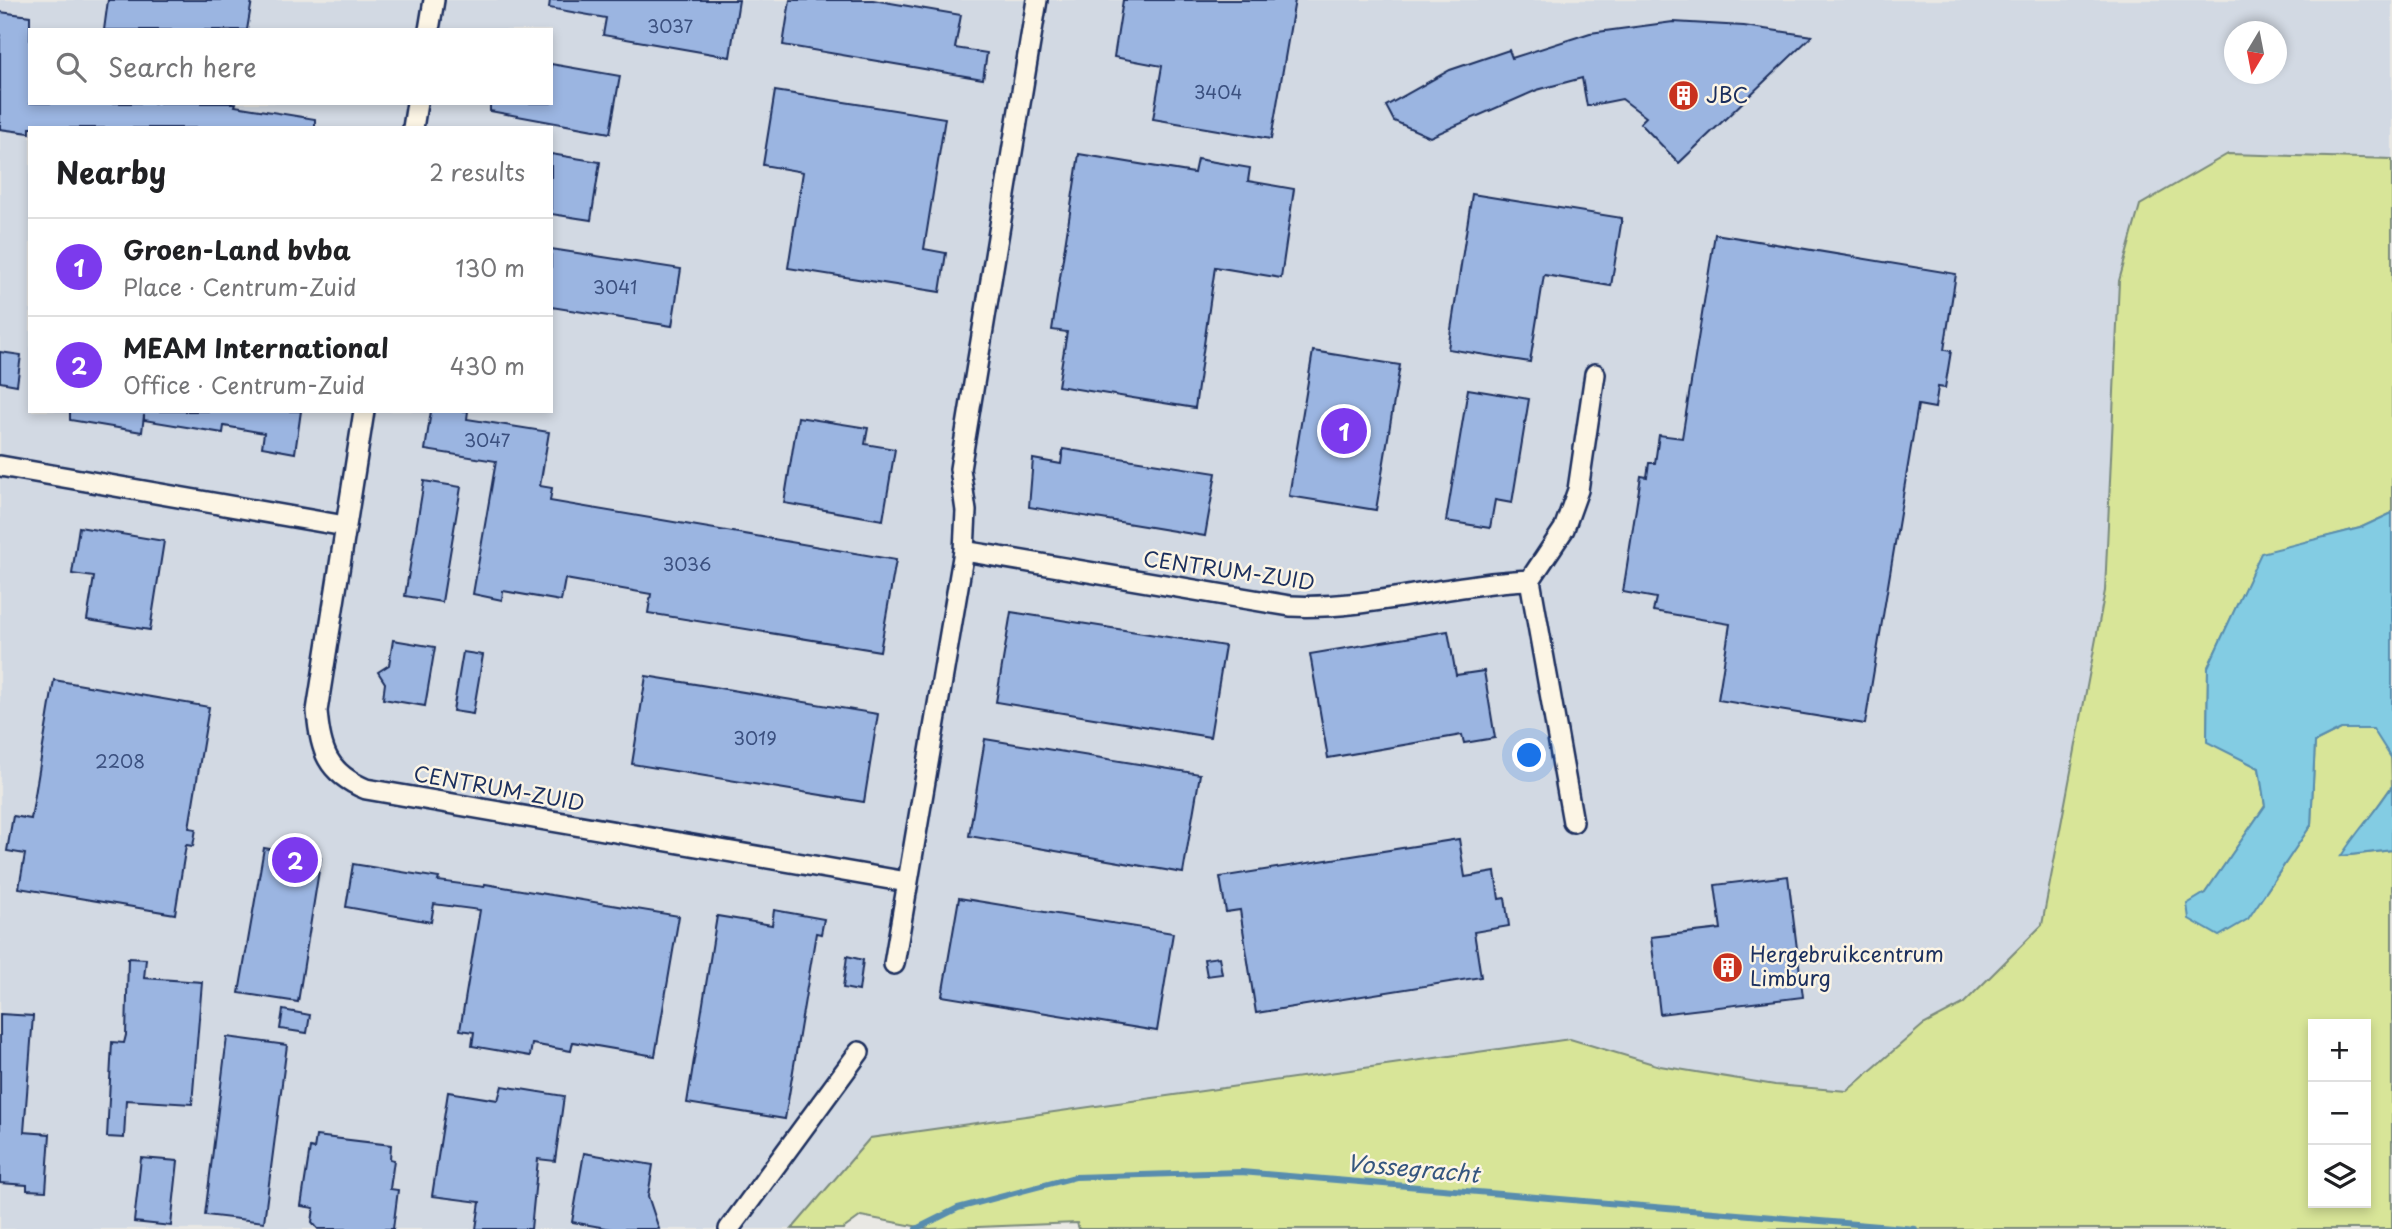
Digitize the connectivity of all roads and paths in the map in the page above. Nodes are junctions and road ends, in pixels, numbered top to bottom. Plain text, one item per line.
1 (434, 0) edge
2 (1037, 0) edge
3 (429, 28) edge
4 (417, 105) edge
5 (412, 126) edge
6 (1595, 374) dead end
7 (364, 413) edge
8 (0, 466) edge
9 (345, 526) junction
10 (964, 551) junction
11 (1530, 580) junction
12 (1573, 822) dead end
13 (907, 882) junction
14 (894, 964) dead end
15 (859, 1052) dead end
16 (729, 1229) edge

1 - 3 street
2 - 10 street
4 - 5 street
6 - 11 street
7 - 9 street, CENTRUM-ZUID
8 - 9 street
9 - 13 street, CENTRUM-ZUID
10 - 11 street, CENTRUM-ZUID
10 - 13 street
11 - 12 street
13 - 14 street
15 - 16 street

